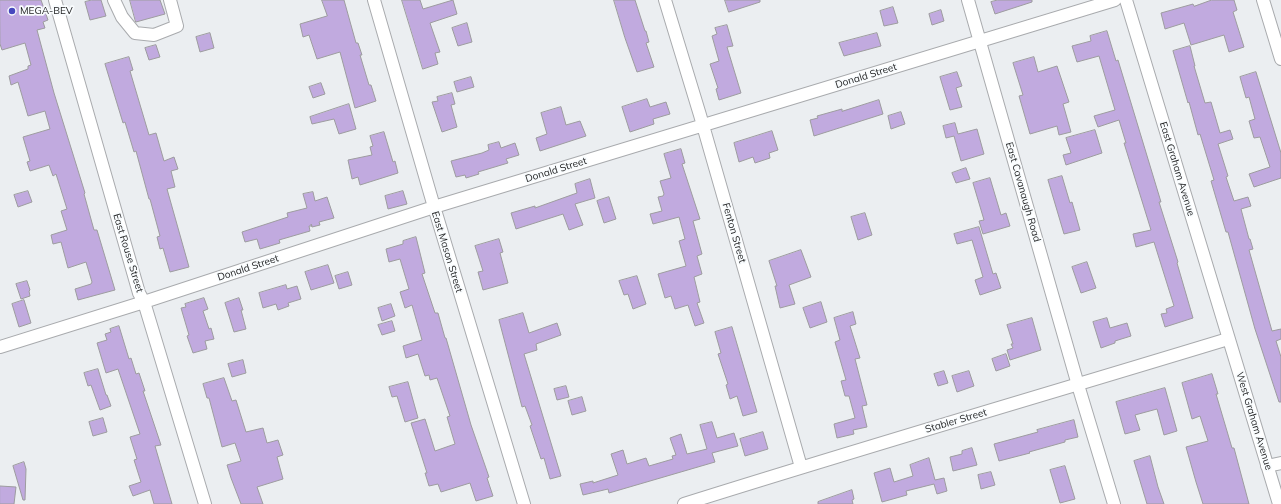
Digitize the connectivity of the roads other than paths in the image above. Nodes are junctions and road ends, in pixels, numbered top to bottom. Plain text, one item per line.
1 (55, 0) edge
2 (114, 0) edge
3 (170, 0) edge
4 (374, 0) edge
5 (665, 0) edge
6 (968, 0) edge
7 (1115, 0) edge
8 (1126, 0) edge
9 (1263, 0) edge
10 (980, 41) junction
11 (1281, 59) edge
12 (703, 126) junction
13 (434, 207) junction
14 (144, 302) junction
15 (1228, 339) junction
16 (0, 347) edge
17 (1078, 385) junction
18 (1281, 463) edge
19 (1267, 466) junction
20 (801, 467) junction
21 (205, 504) edge
22 (524, 504) edge
23 (684, 504) edge
24 (1114, 504) edge
25 (1279, 504) edge

1 - 14 street, East Rouse Street
2 - 3 street
4 - 13 street, East Mason Street
5 - 12 street, Fenton Street
6 - 10 street, East Cavanaugh Road
7 - 10 street, Donald Street
8 - 15 street, East Graham Avenue
9 - 11 street
10 - 12 street, Donald Street
10 - 17 street, East Cavanaugh Road
12 - 13 street, Donald Street
12 - 20 street, Fenton Street
13 - 14 street, Donald Street
13 - 22 street, East Mason Street
14 - 16 street, Donald Street
14 - 21 street, East Rouse Street
15 - 17 street, Stabler Street
15 - 19 street, West Graham Avenue
17 - 20 street, Stabler Street
17 - 24 street, East Cavanaugh Road
18 - 19 street
19 - 25 street, West Graham Avenue
20 - 23 street, Stabler Street

